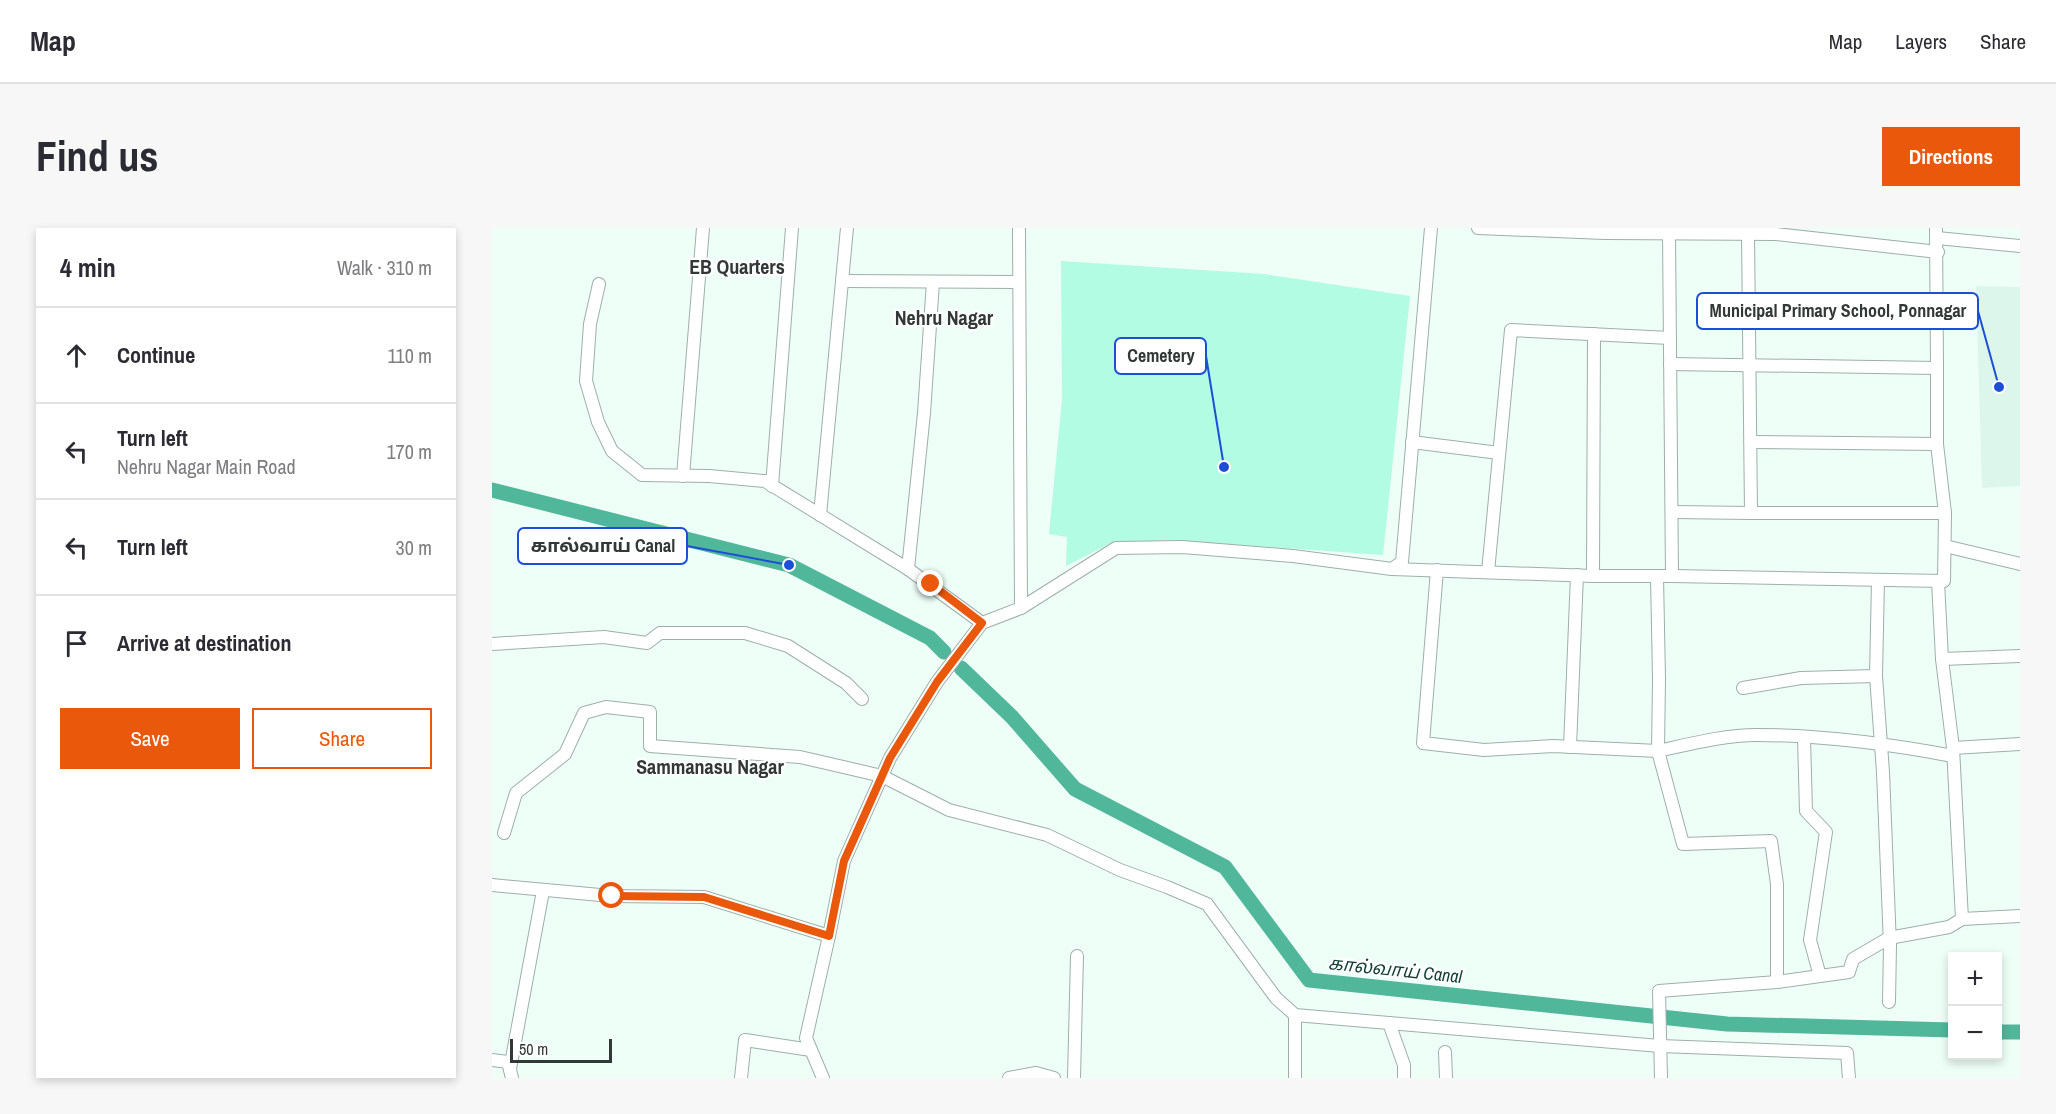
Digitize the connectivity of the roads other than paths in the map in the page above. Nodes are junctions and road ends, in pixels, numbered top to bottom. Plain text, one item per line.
1 (703, 228) edge
2 (792, 228) edge
3 (847, 228) edge
4 (1019, 228) edge
5 (1431, 228) edge
6 (1478, 228) edge
7 (1669, 233) junction
8 (1937, 233) edge
9 (1748, 234) junction
10 (2020, 246) edge
11 (1938, 252) junction
12 (842, 281) junction
13 (933, 282) junction
14 (1018, 282) junction
15 (599, 284) dead end
16 (1594, 334) junction
17 (1670, 338) junction
18 (1670, 364) junction
19 (1750, 365) junction
20 (1937, 368) junction
21 (1412, 442) junction
22 (1751, 442) junction
23 (1937, 444) junction
24 (1499, 453) junction
25 (683, 476) junction
26 (772, 486) junction
27 (1672, 512) junction
28 (1751, 513) junction
29 (1945, 513) junction
30 (820, 515) junction
31 (1945, 546) junction
32 (2020, 564) edge
33 (908, 569) junction
34 (1392, 569) junction
35 (1437, 570) junction
36 (1488, 572) junction
37 (1577, 576) junction
38 (1593, 576) junction
39 (1657, 576) junction
40 (1672, 576) junction
41 (1878, 579) junction
42 (1938, 580) junction
43 (1022, 608) junction
44 (982, 623) junction
45 (492, 644) edge
46 (2020, 656) edge
47 (1942, 659) junction
48 (1876, 676) junction
49 (1743, 688) dead end
50 (862, 699) dead end
51 (1804, 738) junction
52 (1881, 743) junction
53 (2020, 744) edge
54 (1570, 747) junction
55 (1658, 751) junction
56 (1953, 752) junction
57 (882, 776) junction
58 (504, 833) dead end
59 (492, 885) edge
60 (543, 891) junction
61 (2020, 916) edge
62 (1962, 919) junction
63 (829, 936) junction
64 (1889, 938) junction
65 (1077, 956) dead end
66 (1820, 976) junction
67 (1777, 982) junction
68 (1889, 1002) dead end
69 (1295, 1015) junction
70 (1389, 1023) junction
71 (1660, 1042) junction
72 (811, 1050) junction
73 (1445, 1052) dead end
74 (492, 1060) edge
75 (511, 1074) edge
76 (741, 1078) edge
77 (823, 1078) edge
78 (1009, 1078) edge
79 (1054, 1078) edge
80 (1074, 1078) edge
81 (1295, 1078) edge
82 (1404, 1078) edge
83 (1446, 1078) edge
84 (1661, 1078) edge
85 (1849, 1078) edge

1 - 25 street
2 - 26 street
3 - 12 street
4 - 14 street
5 - 21 street
6 - 7 street
7 - 9 street
7 - 17 street
8 - 10 street
8 - 11 street
9 - 11 street
9 - 19 street
11 - 20 street
12 - 13 street
12 - 30 street
13 - 14 street
13 - 33 street
14 - 43 street
15 - 25 street
16 - 17 street
16 - 24 street
16 - 38 street
17 - 18 street
18 - 19 street
18 - 27 street
19 - 20 street
19 - 22 street
20 - 23 street
21 - 24 street
21 - 34 street
22 - 23 street
22 - 28 street
23 - 29 street
24 - 36 street
25 - 26 street
26 - 30 street
27 - 28 street
27 - 40 street
28 - 29 street
29 - 31 street
30 - 33 street
31 - 32 street
31 - 42 street
33 - 44 street
34 - 35 street
34 - 43 street
35 - 36 street
35 - 54 street
36 - 37 street
37 - 38 street
37 - 54 street
38 - 39 street
39 - 40 street
39 - 55 street
40 - 41 street
41 - 42 street
41 - 48 street
42 - 47 street
43 - 44 street
44 - 57 street
45 - 50 street
46 - 47 street
47 - 56 street
48 - 49 street
48 - 52 street
51 - 52 street
51 - 55 street
51 - 66 street
52 - 56 street
52 - 64 street
53 - 56 street
54 - 55 street
55 - 67 street
56 - 62 street
57 - 58 street
57 - 63 street
57 - 69 street
59 - 60 street
60 - 63 street
60 - 75 street
61 - 62 street
62 - 64 street
63 - 72 street
64 - 66 street
64 - 68 street
65 - 80 street
66 - 67 street
67 - 71 street
69 - 70 street
69 - 81 street
70 - 71 street
70 - 82 street
71 - 84 street
71 - 85 street
72 - 76 street
72 - 77 street
73 - 83 street
74 - 75 street
78 - 79 street

